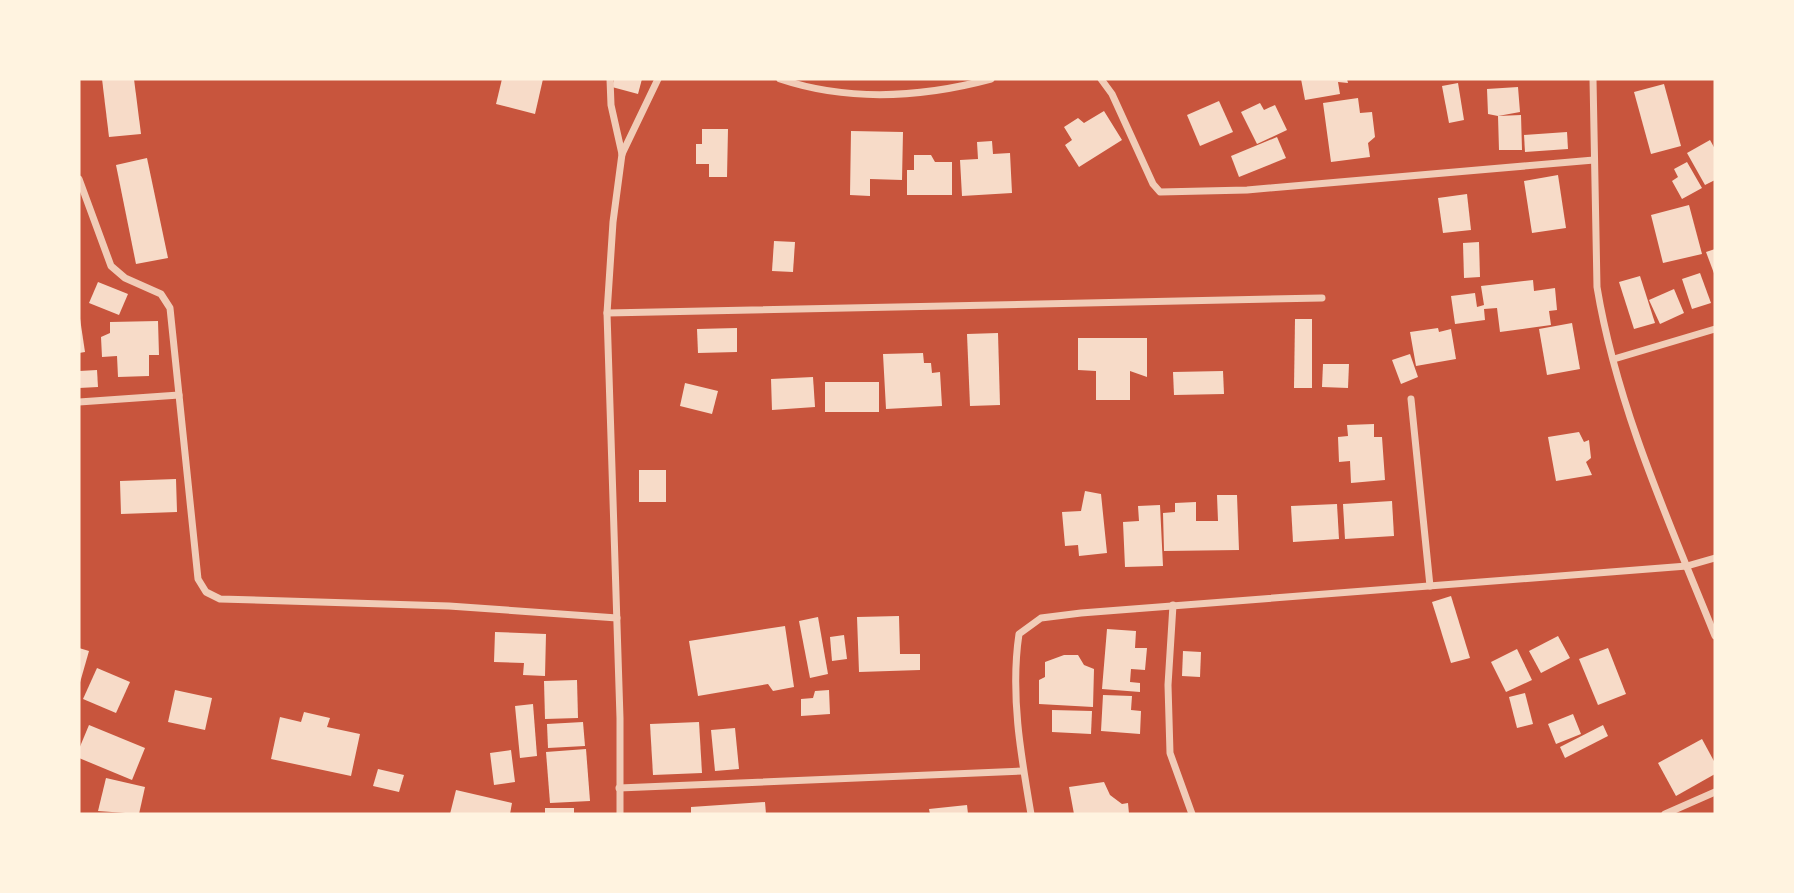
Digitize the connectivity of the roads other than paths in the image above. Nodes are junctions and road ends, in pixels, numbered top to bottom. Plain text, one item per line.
1 (610, 79) edge
2 (658, 79) edge
3 (780, 79) edge
4 (990, 79) edge
5 (1101, 79) edge
6 (1593, 79) edge
7 (976, 81) edge
8 (622, 154) junction
9 (1594, 160) junction
10 (79, 179) edge
11 (1322, 298) dead end
12 (607, 313) junction
13 (1715, 328) edge
14 (1614, 359) junction
15 (179, 395) junction
16 (1411, 399) dead end
17 (79, 402) edge
18 (1715, 558) edge
19 (1687, 566) junction
20 (1430, 586) junction
21 (1173, 605) junction
22 (617, 618) junction
23 (1715, 636) edge
24 (1023, 771) junction
25 (619, 788) junction
26 (1715, 792) edge
27 (620, 814) edge
28 (1031, 814) edge
29 (1192, 814) edge
30 (1665, 814) edge

1 - 8 street
2 - 8 street
3 - 7 street
4 - 7 street
5 - 9 street
6 - 9 street
8 - 12 street
9 - 14 street
10 - 15 street
11 - 12 street
12 - 22 street
13 - 14 street
14 - 19 street
15 - 17 street
15 - 22 street
16 - 20 street
18 - 19 street
19 - 20 street
19 - 23 street
20 - 21 street
21 - 24 street
21 - 29 street
22 - 25 street
24 - 25 street
24 - 28 street
25 - 27 street
26 - 30 street

